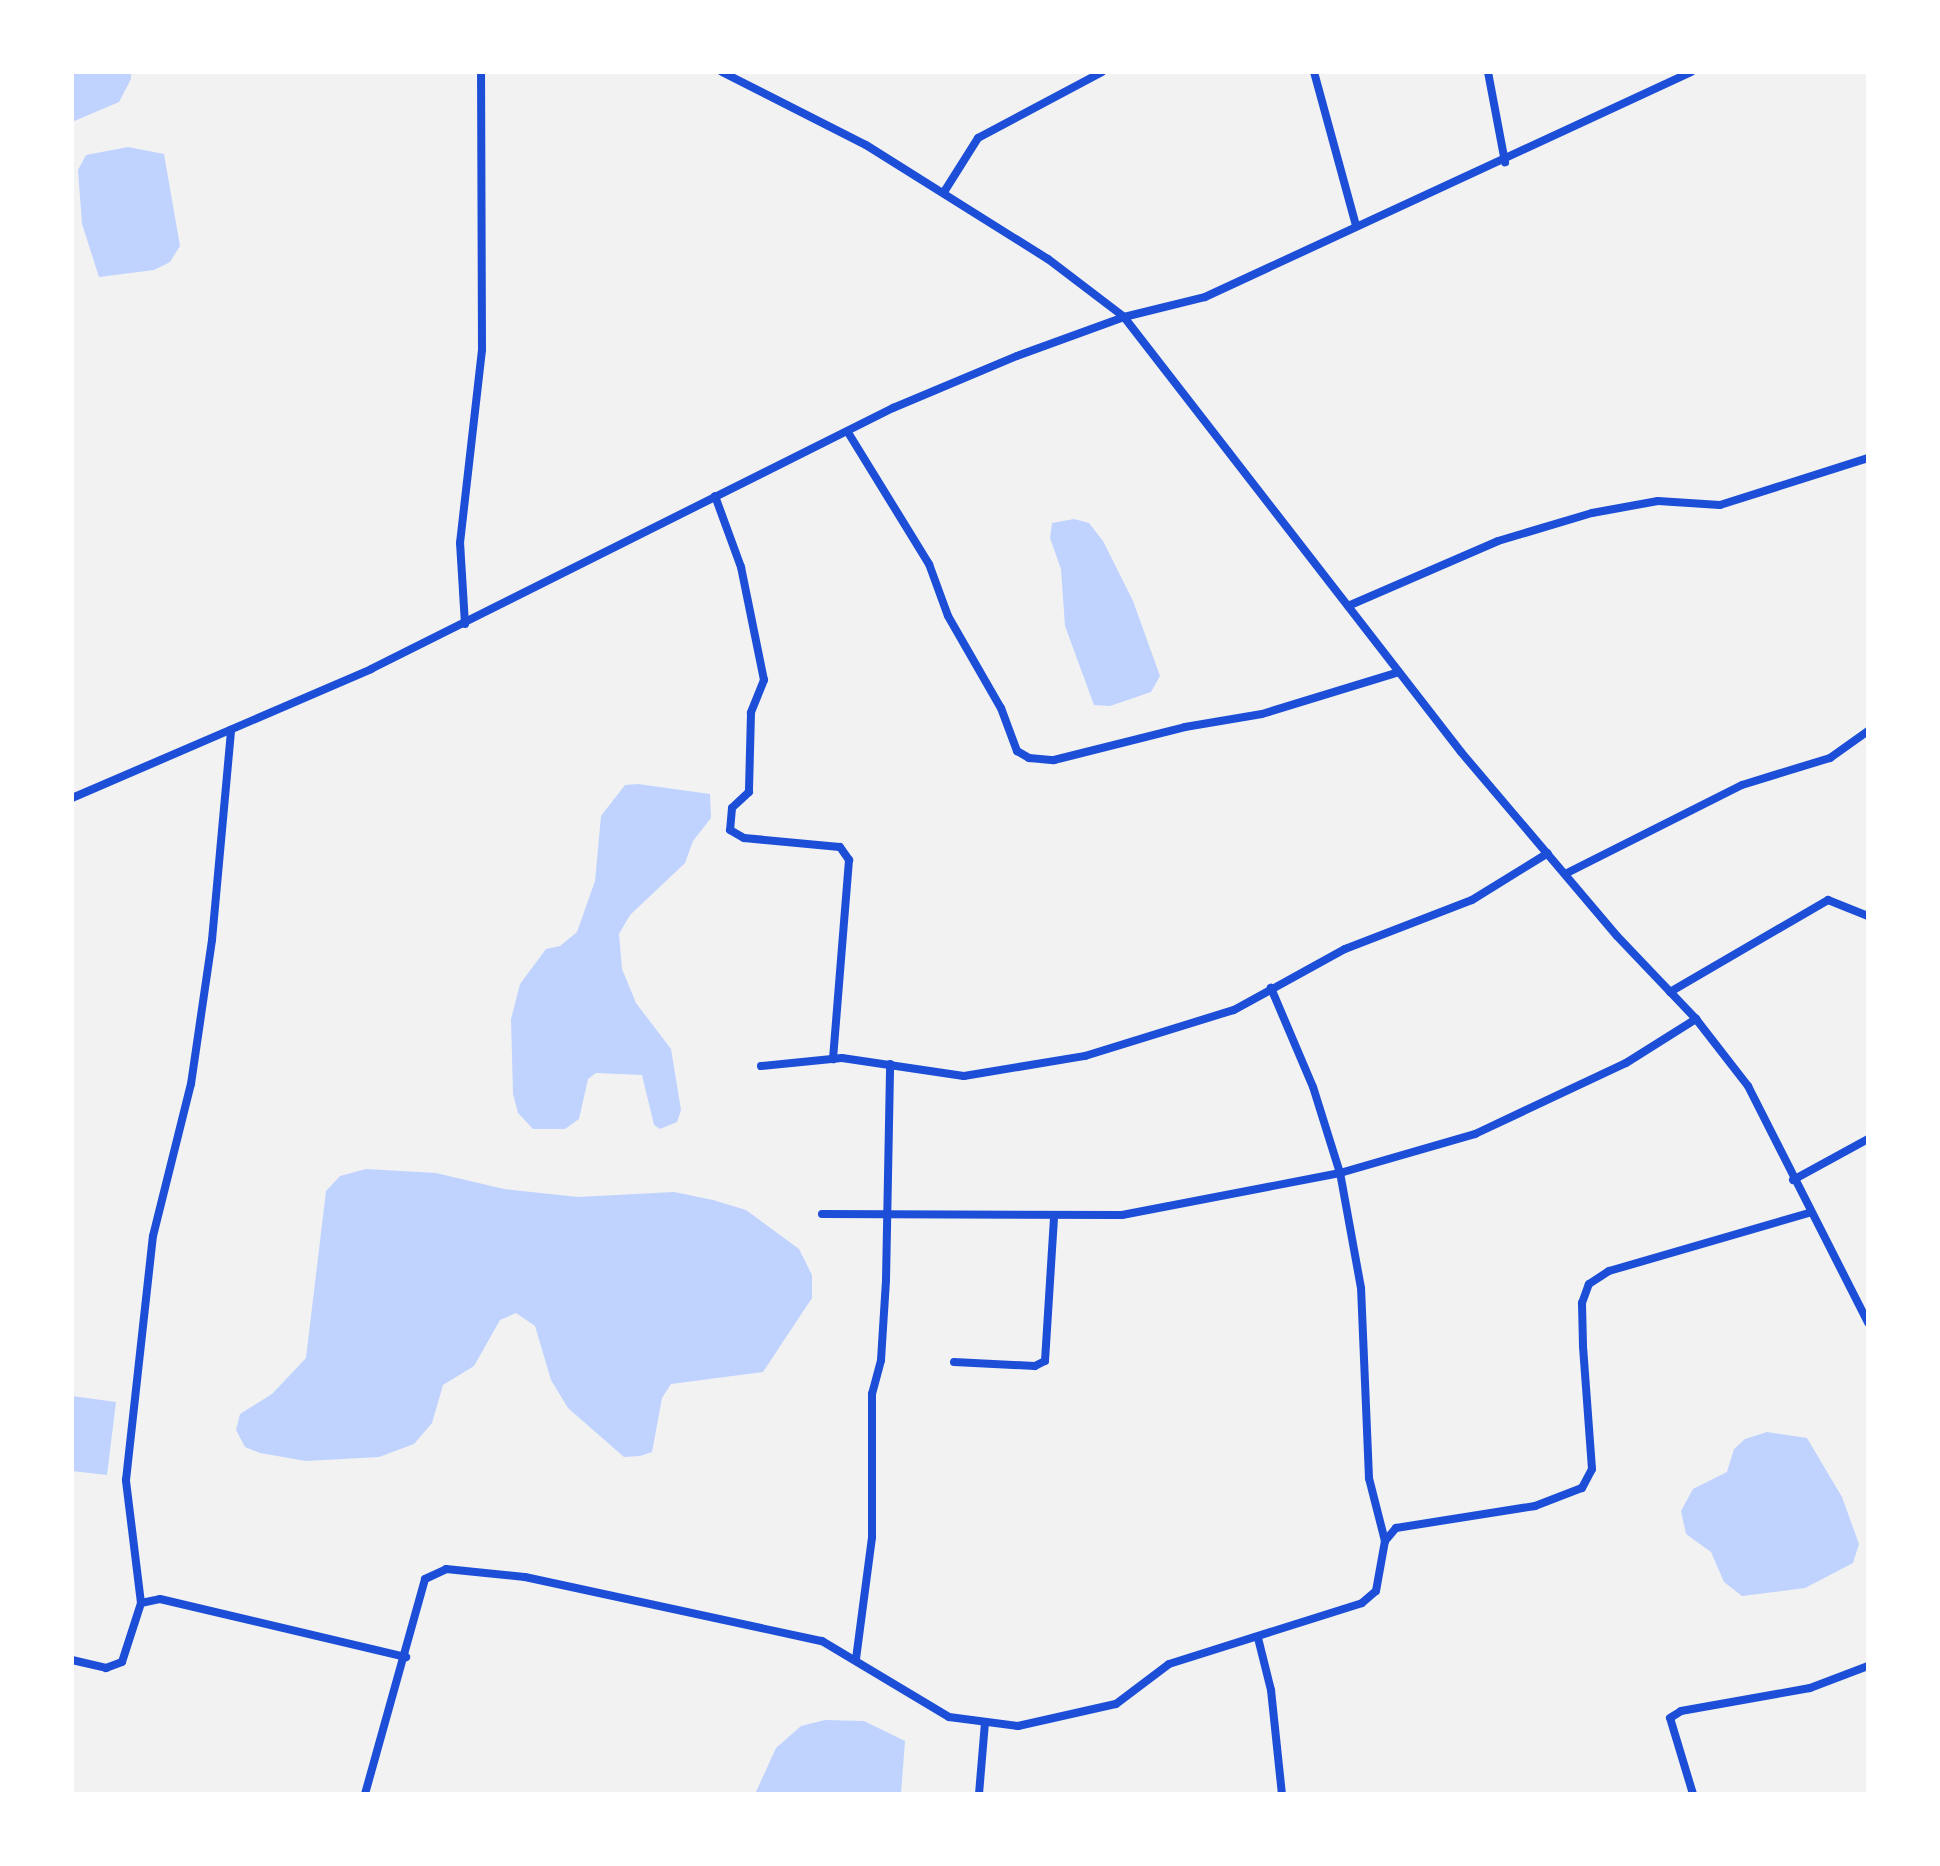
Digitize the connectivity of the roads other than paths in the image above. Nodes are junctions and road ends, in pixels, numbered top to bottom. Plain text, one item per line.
1 (481, 72) edge
2 (722, 72) edge
3 (1102, 72) edge
4 (1314, 72) edge
5 (1488, 72) edge
6 (1691, 72) edge
7 (1505, 162) junction
8 (944, 192) junction
9 (1356, 226) junction
10 (1124, 317) junction
11 (849, 434) junction
12 (1868, 458) edge
13 (715, 496) junction
14 (1348, 606) junction
15 (465, 624) junction
16 (1399, 672) junction
17 (231, 730) junction
18 (1868, 731) edge
19 (72, 798) edge
20 (1548, 853) junction
21 (1565, 874) junction
22 (1868, 916) edge
23 (1271, 988) junction
24 (1670, 992) junction
25 (1696, 1019) junction
26 (833, 1059) junction
27 (890, 1064) junction
28 (761, 1066) dead end
29 (1868, 1139) edge
30 (1340, 1173) junction
31 (1793, 1180) junction
32 (1809, 1213) junction
33 (822, 1214) dead end
34 (886, 1217) junction
35 (1054, 1219) junction
36 (1868, 1323) edge
37 (954, 1362) dead end
38 (1385, 1541) junction
39 (141, 1603) junction
40 (1258, 1638) junction
41 (406, 1657) junction
42 (856, 1659) junction
43 (72, 1660) edge
44 (1868, 1666) edge
45 (985, 1723) junction
46 (365, 1794) edge
47 (979, 1794) edge
48 (1282, 1794) edge
49 (1693, 1794) edge

1 - 15 street
2 - 8 street
3 - 8 street
4 - 9 street
5 - 7 street
6 - 7 street
7 - 9 street
8 - 10 street
9 - 10 street
10 - 11 street
10 - 14 street
11 - 13 street
11 - 16 street
12 - 14 street
13 - 15 street
13 - 26 street
14 - 16 street
15 - 17 street
16 - 20 street
17 - 19 street
17 - 39 street
18 - 21 street
20 - 21 street
20 - 23 street
21 - 24 street
22 - 24 street
23 - 27 street
23 - 30 street
24 - 25 street
25 - 30 street
25 - 31 street
26 - 27 street
26 - 28 street
27 - 34 street
29 - 31 street
30 - 35 street
30 - 38 street
31 - 32 street
32 - 36 street
32 - 38 street
33 - 34 street
34 - 35 street
34 - 42 street
35 - 37 street
38 - 40 street
39 - 41 street
39 - 43 street
40 - 45 street
40 - 48 street
41 - 42 street
41 - 46 street
42 - 45 street
44 - 49 street
45 - 47 street

